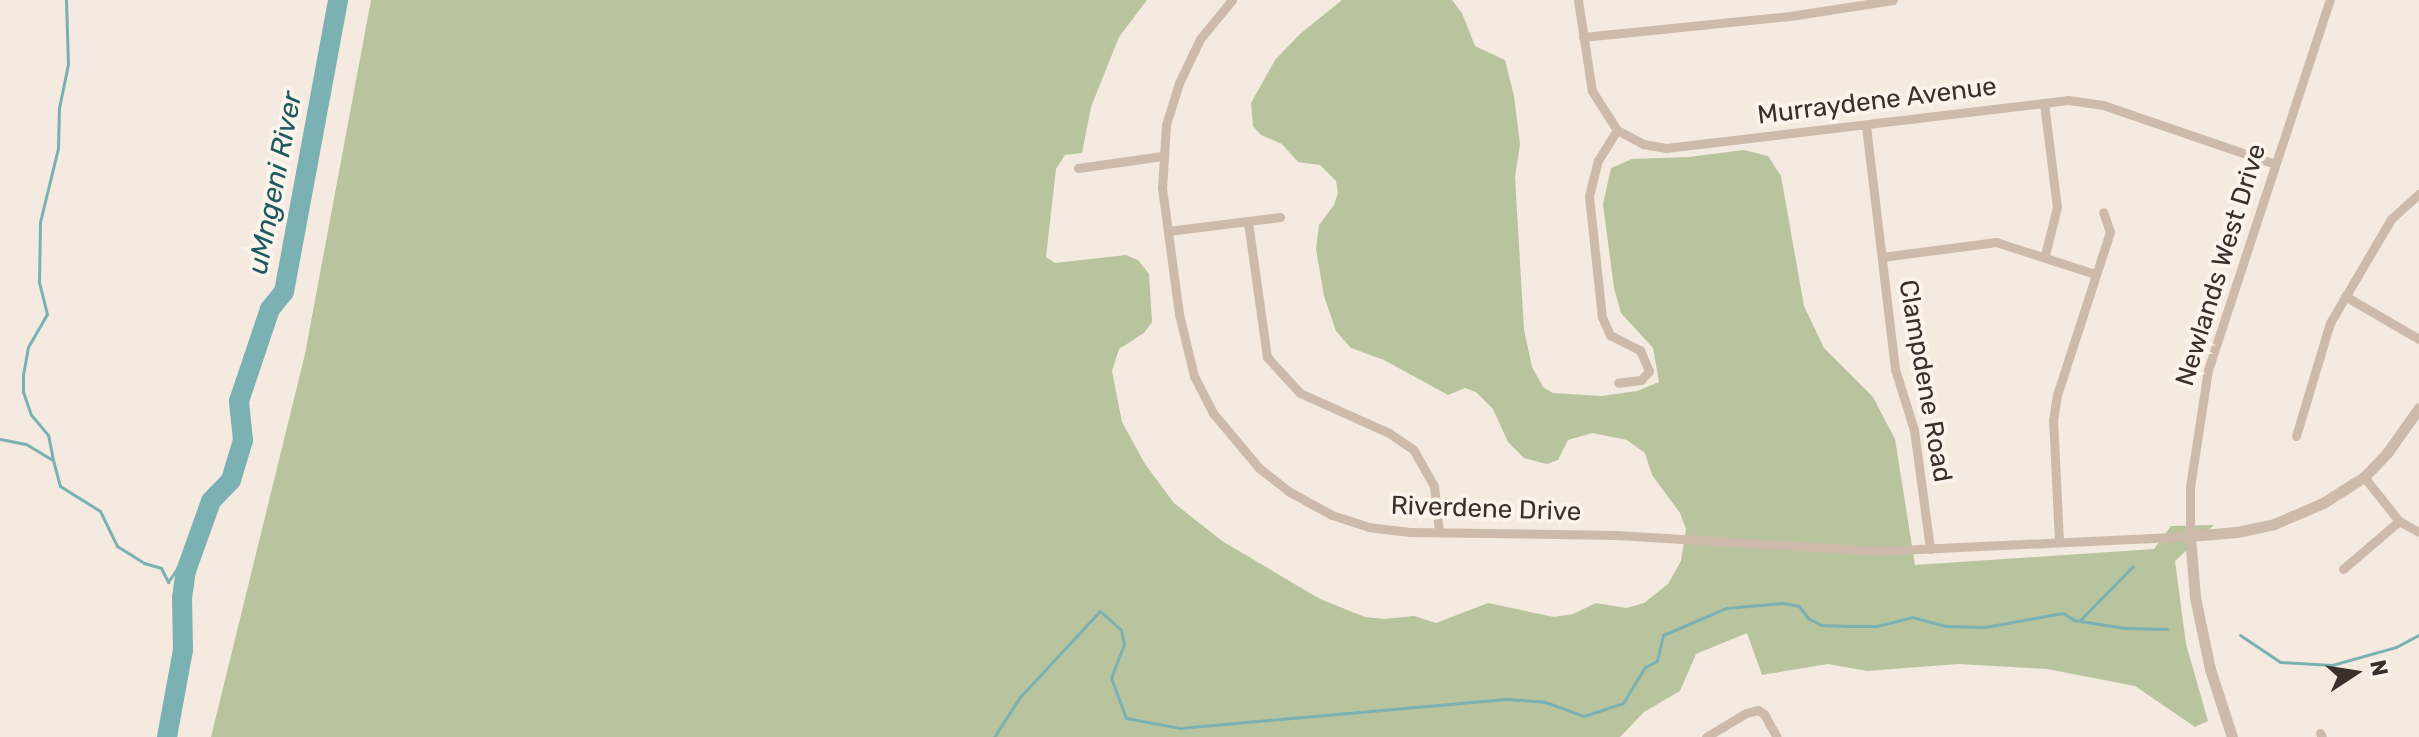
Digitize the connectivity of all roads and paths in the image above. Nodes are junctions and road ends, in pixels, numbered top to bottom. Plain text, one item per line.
1 (1232, 0) edge
2 (1578, 0) edge
3 (1893, 0) edge
4 (2330, 0) edge
5 (1583, 37) junction
6 (2044, 103) junction
7 (1866, 126) junction
8 (1617, 130) junction
9 (1162, 156) junction
10 (2275, 164) junction
11 (1078, 168) dead end
12 (2419, 194) edge
13 (2103, 212) dead end
14 (1280, 217) dead end
15 (1248, 222) junction
16 (1168, 231) junction
17 (2045, 255) junction
18 (1882, 257) junction
19 (2095, 274) junction
20 (2345, 296) junction
21 (2419, 339) edge
22 (1618, 383) dead end
23 (2419, 408) edge
24 (2296, 436) dead end
25 (2364, 477) junction
26 (2399, 521) junction
27 (1439, 532) junction
28 (2419, 532) edge
29 (2190, 536) junction
30 (2059, 541) junction
31 (1930, 549) junction
32 (2343, 569) dead end
33 (1706, 737) edge
34 (1777, 737) edge
35 (2232, 737) edge

1 - 9 street, Riverdene Drive
2 - 5 street
3 - 5 street
4 - 10 street, Newlands West Drive
5 - 8 street
6 - 7 street, Murraydene Avenue
6 - 10 street, Murraydene Avenue
6 - 17 street
7 - 8 street, Murraydene Avenue
7 - 18 street, Clampdene Road
8 - 22 street
9 - 11 street
9 - 16 street, Riverdene Drive
10 - 29 street, Newlands West Drive
12 - 20 street
13 - 19 street
14 - 15 street
15 - 16 street
15 - 27 street
16 - 27 street, Riverdene Drive
17 - 18 street
17 - 19 street
18 - 31 street, Clampdene Road
19 - 30 street
20 - 21 street
20 - 24 street
23 - 25 street
25 - 26 street
25 - 29 street
26 - 28 street
26 - 32 street
27 - 31 street, Riverdene Drive
29 - 30 street, Riverdene Drive
29 - 35 street, Newlands West Drive
30 - 31 street, Riverdene Drive
33 - 34 street

